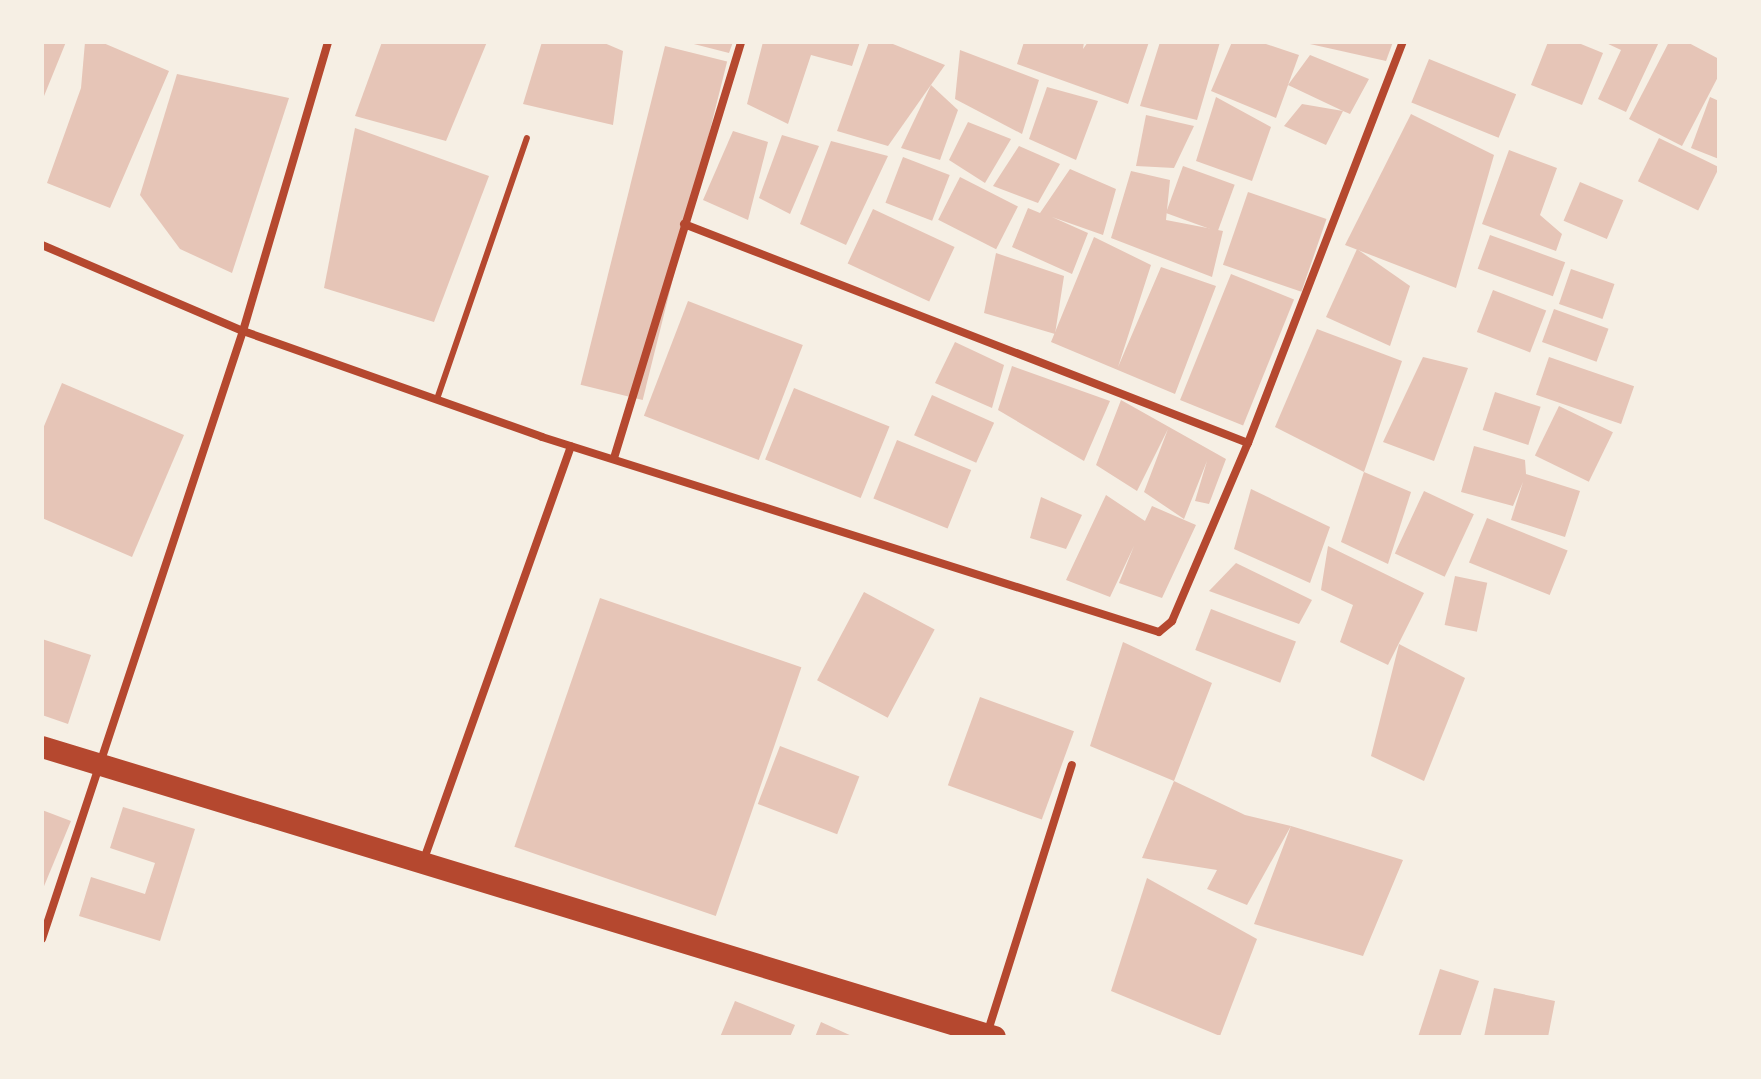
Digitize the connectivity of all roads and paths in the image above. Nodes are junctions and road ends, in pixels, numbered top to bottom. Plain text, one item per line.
1 (328, 42) edge
2 (741, 42) edge
3 (1403, 42) edge
4 (527, 138) dead end
5 (684, 224) junction
6 (42, 245) edge
7 (243, 331) junction
8 (437, 399) junction
9 (1248, 443) junction
10 (571, 446) junction
11 (614, 458) junction
12 (42, 747) edge
13 (100, 764) junction
14 (1072, 765) dead end
15 (423, 860) junction
16 (42, 939) edge
17 (990, 1036) edge

1 - 7 street
2 - 5 street
3 - 9 street
4 - 8 lane
5 - 9 street
5 - 11 street
6 - 7 street
7 - 8 street
7 - 13 street
8 - 10 street
9 - 11 street
10 - 11 street
10 - 15 street
12 - 13 highway
13 - 15 highway
13 - 16 street
14 - 17 street
15 - 17 highway

